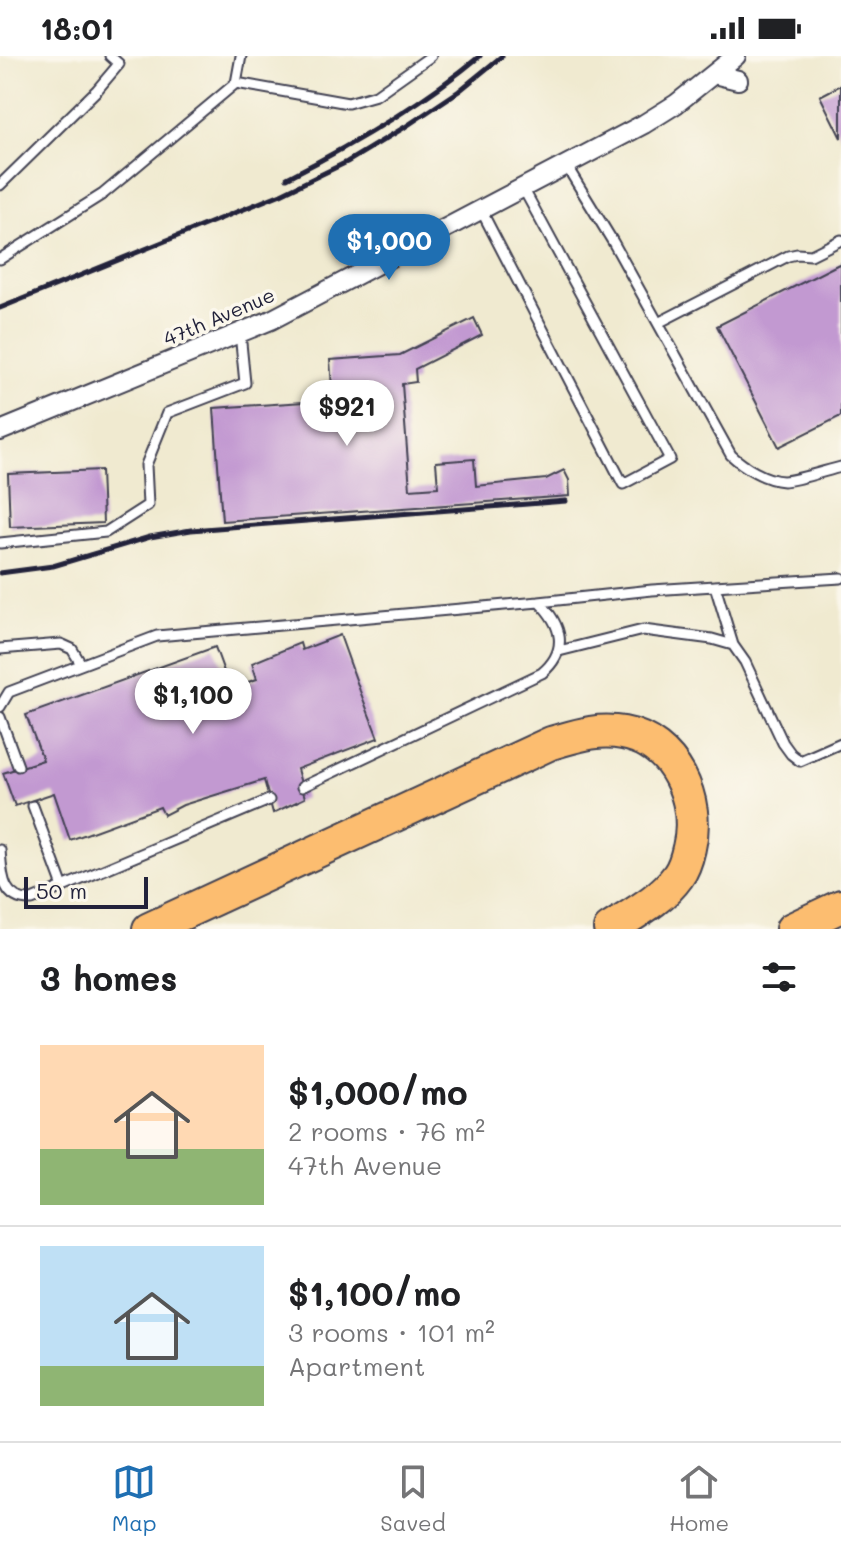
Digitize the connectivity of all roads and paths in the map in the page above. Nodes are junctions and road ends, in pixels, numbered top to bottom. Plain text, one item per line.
1 (110, 56) edge
2 (241, 56) edge
3 (431, 56) edge
4 (736, 56) edge
5 (714, 74) junction
6 (738, 80) dead end
7 (236, 83) junction
8 (566, 165) junction
9 (0, 185) edge
10 (523, 188) junction
11 (481, 210) junction
12 (841, 240) edge
13 (0, 259) edge
14 (658, 323) junction
15 (240, 333) junction
16 (0, 431) edge
17 (841, 467) edge
18 (0, 543) edge
19 (841, 578) edge
20 (715, 586) junction
21 (539, 602) junction
22 (733, 645) junction
23 (0, 649) edge
24 (559, 651) junction
25 (81, 664) junction
26 (0, 707) edge
27 (0, 717) edge
28 (841, 743) edge
29 (18, 766) dead end
30 (302, 787) dead end
31 (269, 800) dead end
32 (33, 806) dead end
33 (0, 850) edge
34 (63, 887) junction
35 (841, 906) edge
36 (149, 929) edge
37 (610, 929) edge
38 (792, 929) edge

1 - 9 lane
2 - 7 lane
3 - 7 lane
4 - 5 street, 47th Avenue
5 - 6 street
5 - 8 street, 47th Avenue
7 - 13 lane
8 - 10 street, 47th Avenue
8 - 14 lane
10 - 11 street, 47th Avenue
10 - 11 lane
11 - 15 street, 47th Avenue
12 - 14 lane
14 - 17 lane
15 - 16 street, 47th Avenue
15 - 18 lane
19 - 20 lane
20 - 21 lane
20 - 22 lane
21 - 24 lane
21 - 25 lane
22 - 24 lane
22 - 28 lane
23 - 25 lane
24 - 30 lane
25 - 26 lane
27 - 29 lane
31 - 34 lane
32 - 34 lane
33 - 34 lane
35 - 38 highway
36 - 37 highway

